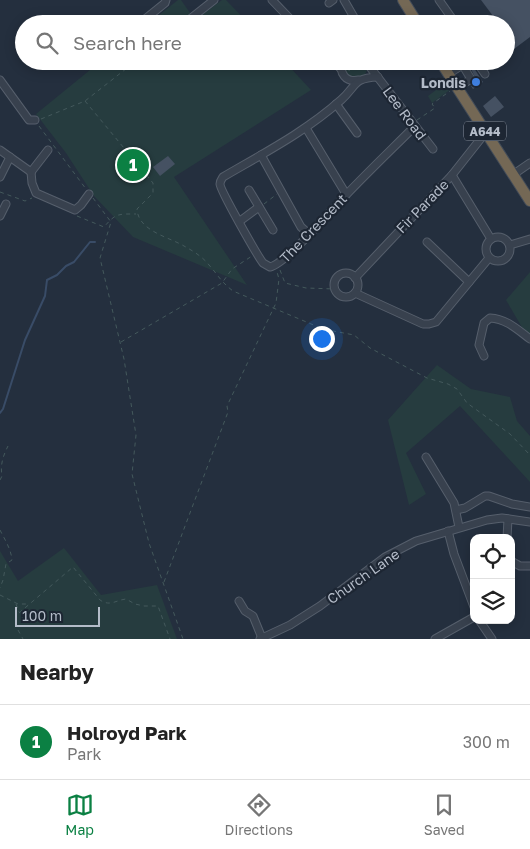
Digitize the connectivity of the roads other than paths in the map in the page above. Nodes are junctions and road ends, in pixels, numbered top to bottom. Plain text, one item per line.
1 (166, 0) edge
2 (214, 0) edge
3 (272, 0) edge
4 (344, 0) edge
5 (403, 0) edge
6 (439, 0) edge
7 (151, 15) edge
8 (195, 15) edge
9 (287, 15) edge
10 (353, 15) edge
11 (413, 15) edge
12 (450, 15) edge
13 (341, 70) edge
14 (367, 70) edge
15 (372, 70) edge
16 (446, 70) edge
17 (455, 70) edge
18 (468, 70) edge
19 (482, 70) edge
20 (448, 74) junction
21 (485, 74) dead end
22 (378, 77) junction
23 (363, 78) junction
24 (0, 80) edge
25 (350, 83) junction
26 (457, 87) junction
27 (336, 104) junction
28 (35, 120) road end
29 (414, 125) junction
30 (306, 128) junction
31 (357, 132) dead end
32 (486, 132) junction
33 (433, 149) dead end
34 (0, 150) edge
35 (48, 150) dead end
36 (260, 155) junction
37 (10, 157) junction
38 (530, 163) edge
39 (31, 172) junction
40 (514, 174) junction
41 (452, 175) junction
42 (0, 177) edge
43 (249, 190) dead end
44 (89, 194) road end
45 (346, 194) junction
46 (530, 201) edge
47 (6, 204) dead end
48 (260, 207) junction
49 (0, 216) edge
50 (240, 222) junction
51 (273, 230) dead end
52 (309, 234) junction
53 (491, 239) junction
54 (530, 239) edge
55 (427, 242) dead end
56 (510, 245) junction
57 (489, 258) junction
58 (355, 278) junction
59 (469, 282) junction
60 (355, 293) junction
61 (530, 340) edge
62 (484, 356) dead end
63 (426, 457) dead end
64 (530, 507) edge
65 (456, 510) junction
66 (508, 519) junction
67 (530, 522) edge
68 (459, 527) junction
69 (448, 530) junction
70 (507, 534) edge
71 (515, 563) edge
72 (530, 566) edge
73 (470, 596) edge
74 (239, 601) dead end
75 (470, 619) edge
76 (482, 624) edge
77 (261, 638) edge
78 (435, 639) edge
79 (492, 639) edge

1 - 7 street
2 - 8 street
3 - 9 street
4 - 10 street
5 - 11 highway
6 - 12 street
13 - 25 street
14 - 23 street, Lee Road
15 - 22 street, Lee Road
16 - 20 highway, A644
17 - 20 street
18 - 26 street
19 - 21 street
20 - 26 highway, A644
22 - 23 street, Lee Road
22 - 29 street, Lee Road
23 - 25 street, The Crescent
24 - 28 street
25 - 27 street, The Crescent
26 - 32 highway, A644
27 - 30 street, The Crescent
27 - 31 street
29 - 33 street, Lee Road
29 - 45 street, The Crescent
30 - 36 street, The Crescent
30 - 45 street
32 - 40 highway, A644
32 - 41 street, Fir Parade
34 - 37 street
35 - 39 street
36 - 50 street, The Crescent
36 - 52 street
37 - 39 street
37 - 42 street
38 - 40 street
39 - 44 street
40 - 46 highway, A644
41 - 53 street
41 - 58 street, Fir Parade
43 - 48 street
45 - 52 street, The Crescent
47 - 49 street
48 - 50 street
48 - 51 street
50 - 52 street, The Crescent
53 - 56 street
53 - 57 street
54 - 56 street
55 - 59 street
56 - 57 street
57 - 59 street
58 - 60 street
58 - 60 street
59 - 60 street
61 - 62 street
63 - 65 street
64 - 65 street
65 - 68 street
66 - 67 street, Church Lane
66 - 68 street, Church Lane
66 - 70 street
68 - 69 street, Church Lane
69 - 73 street
69 - 77 street, Church Lane
71 - 72 street
74 - 77 street
75 - 78 street
76 - 79 street

